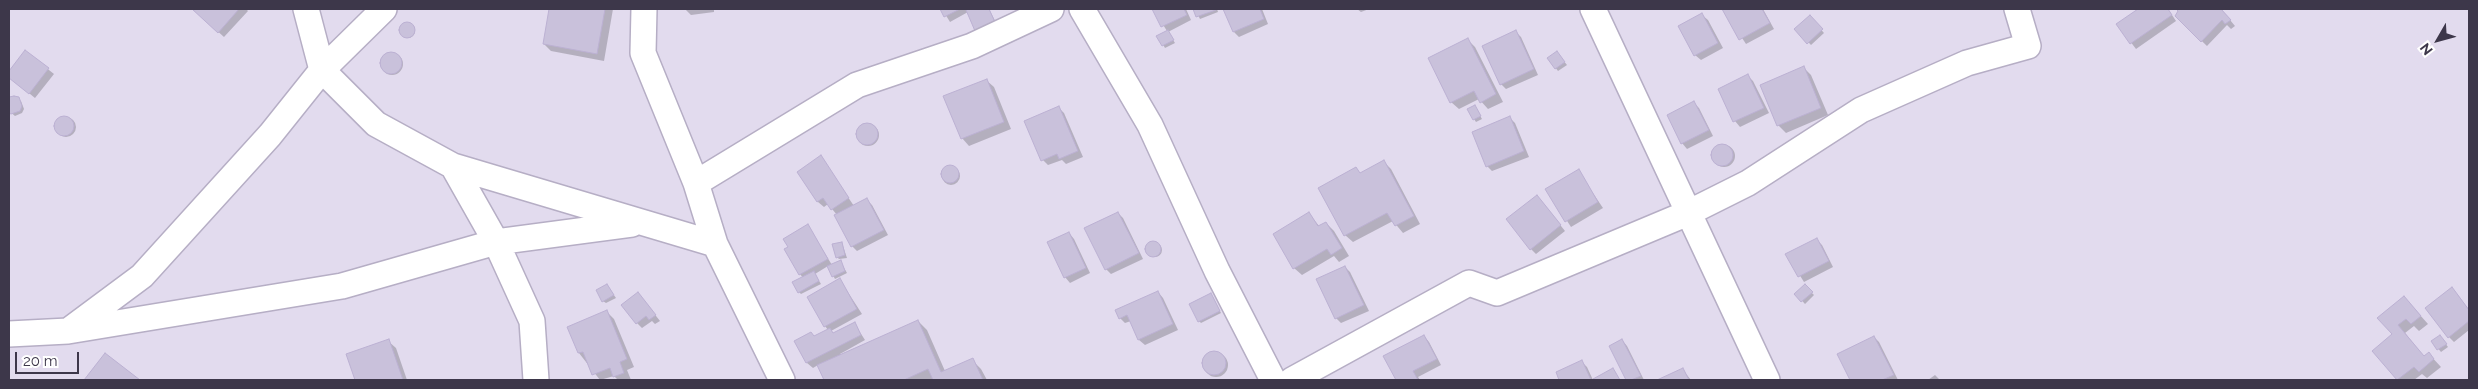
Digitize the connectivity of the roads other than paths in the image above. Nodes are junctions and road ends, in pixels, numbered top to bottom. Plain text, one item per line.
1 (306, 9) edge
2 (384, 9) edge
3 (644, 9) edge
4 (1051, 9) edge
5 (1082, 9) edge
6 (1593, 9) edge
7 (2017, 9) edge
8 (322, 70) junction
9 (453, 166) junction
10 (696, 183) junction
11 (1688, 213) junction
12 (640, 223) junction
13 (496, 242) junction
14 (715, 244) junction
15 (68, 331) junction
16 (9, 334) edge
17 (536, 380) edge
18 (782, 380) edge
19 (1273, 380) edge
20 (1292, 380) edge
21 (1767, 380) edge

1 - 8 street
2 - 8 street
3 - 10 street
4 - 10 street
5 - 19 street
6 - 11 street
7 - 11 street
8 - 9 street
8 - 15 street
9 - 12 street
9 - 13 street
10 - 14 street
11 - 20 street
11 - 21 street
12 - 13 street
12 - 14 street
13 - 15 street
13 - 17 street
14 - 18 street
15 - 16 street

